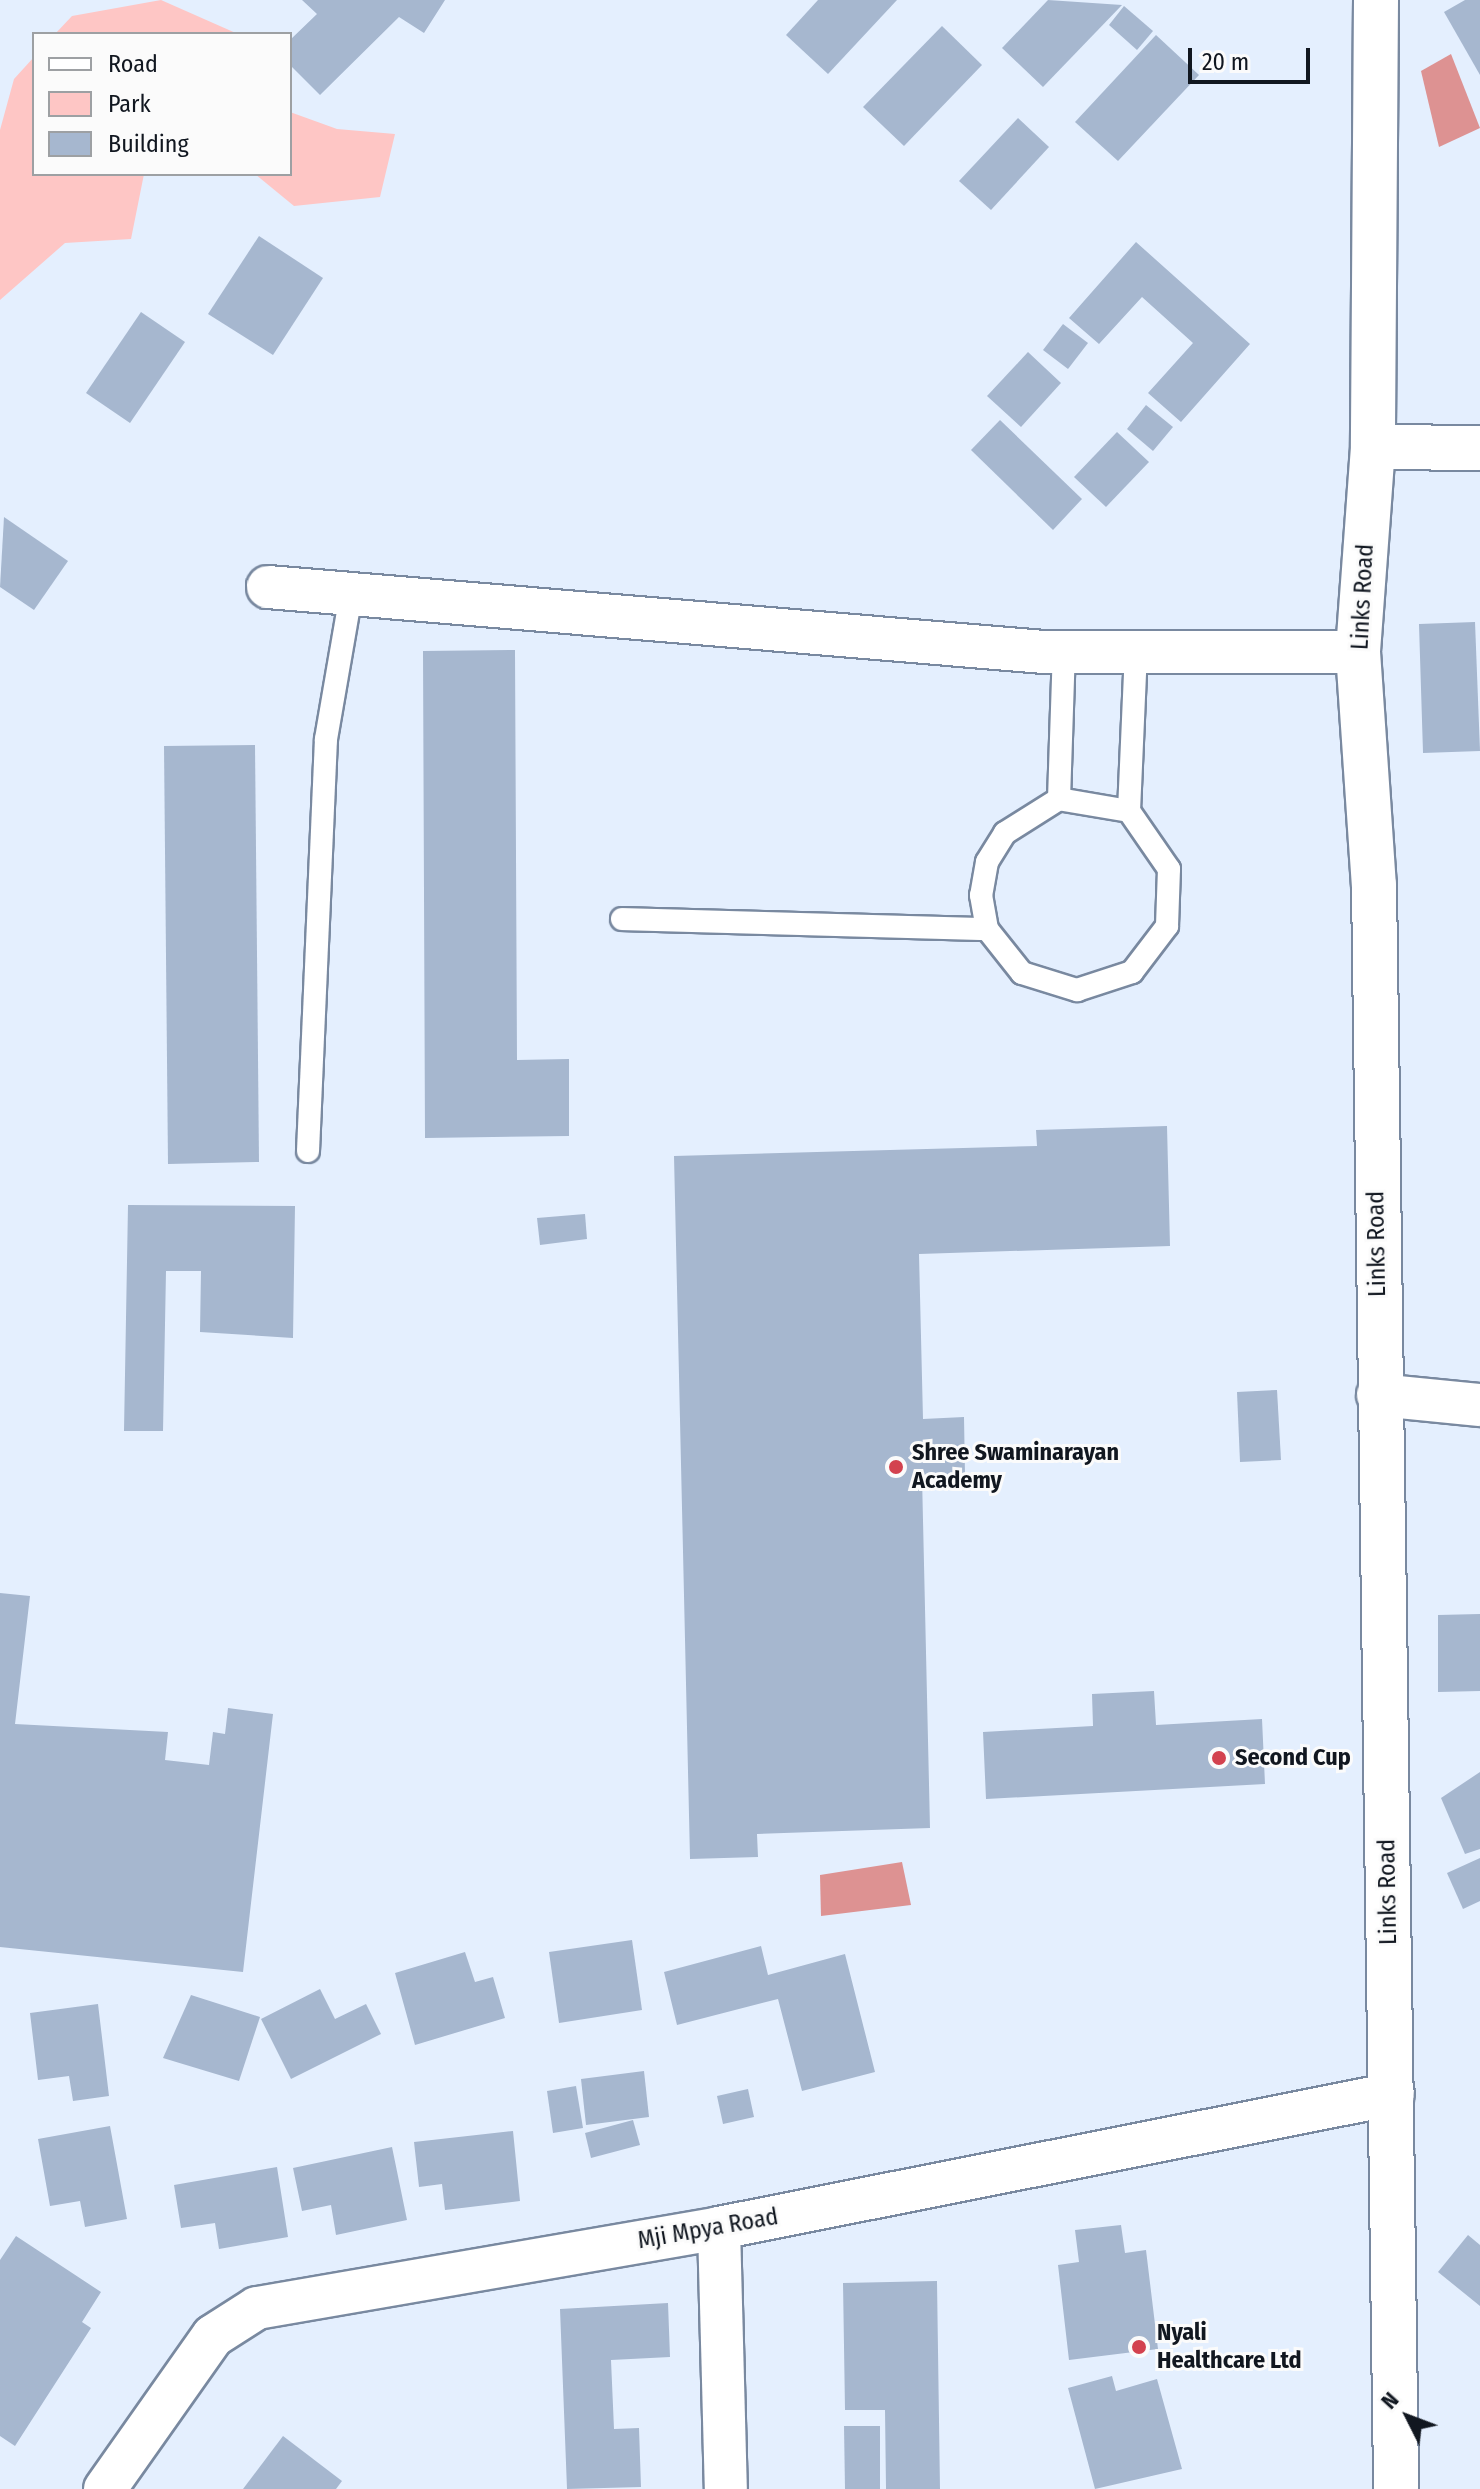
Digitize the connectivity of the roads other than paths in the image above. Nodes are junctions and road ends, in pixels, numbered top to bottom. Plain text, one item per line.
1 (1376, 0) edge
2 (1373, 447) junction
3 (1480, 448) edge
4 (268, 587) dead end
5 (351, 594) junction
6 (1064, 651) junction
7 (1358, 652) junction
8 (1136, 653) junction
9 (1059, 799) junction
10 (1129, 811) junction
11 (622, 919) dead end
12 (987, 929) junction
13 (308, 1151) dead end
14 (1378, 1395) junction
15 (1480, 1405) edge
16 (1393, 2094) junction
17 (719, 2228) junction
18 (105, 2489) edge
19 (726, 2489) edge
20 (1396, 2489) edge

1 - 2 main road, Links Road
2 - 3 main road
2 - 7 main road, Links Road
4 - 5 street
5 - 6 street
5 - 13 lane
6 - 8 street
6 - 9 lane
7 - 8 street
7 - 14 main road, Links Road
8 - 10 lane
9 - 10 lane
9 - 12 lane
10 - 12 lane
11 - 12 lane
14 - 15 street
14 - 16 main road, Links Road
16 - 17 street, Mji Mpya Road
16 - 20 main road, Links Road
17 - 18 street, Mji Mpya Road
17 - 19 street

